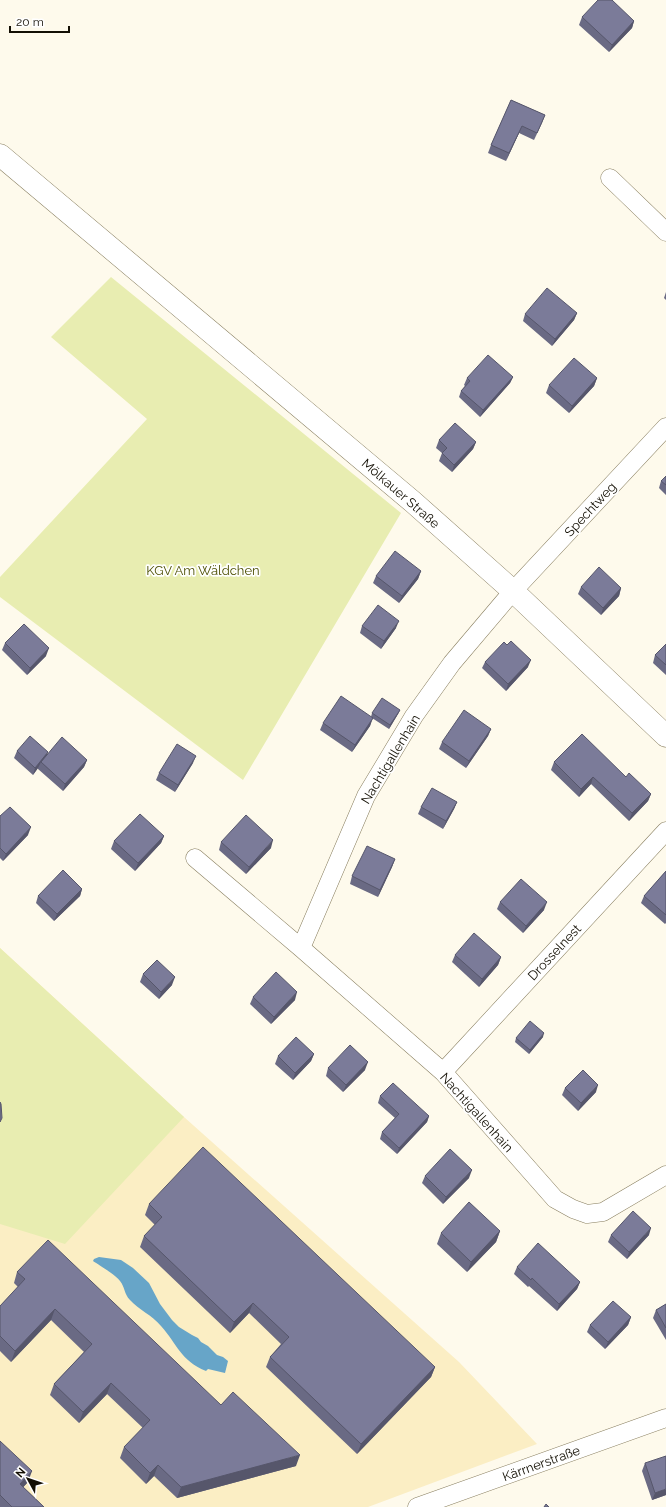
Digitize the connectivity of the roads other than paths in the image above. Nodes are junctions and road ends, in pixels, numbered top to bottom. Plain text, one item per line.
1 (0, 155) edge
2 (610, 178) dead end
3 (666, 232) edge
4 (666, 427) edge
5 (513, 591) junction
6 (666, 736) edge
7 (666, 831) edge
8 (195, 858) dead end
9 (301, 948) junction
10 (443, 1072) junction
11 (666, 1176) edge
12 (666, 1418) edge
13 (417, 1507) edge

1 - 5 street, Mölkauer Straße
2 - 3 street
4 - 5 street, Spechtweg
5 - 6 street, Mölkauer Straße
5 - 9 street, Nachtigallenhain
7 - 10 street, Drosselnest
8 - 9 street, Nachtigallenhain
9 - 10 street, Nachtigallenhain
10 - 11 street, Nachtigallenhain
12 - 13 street, Kärrnerstraße

